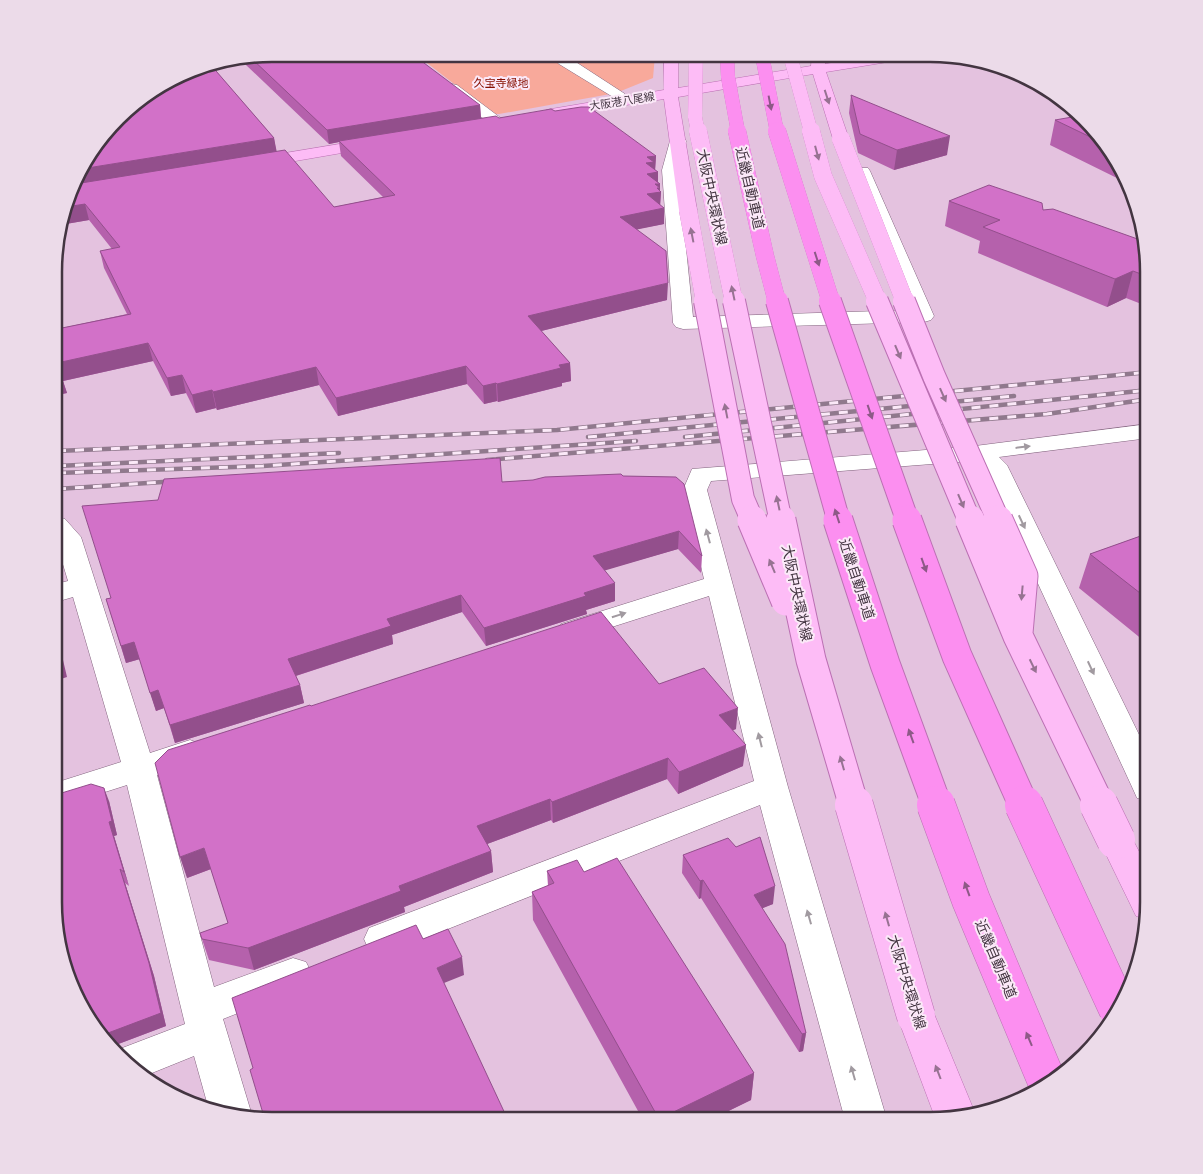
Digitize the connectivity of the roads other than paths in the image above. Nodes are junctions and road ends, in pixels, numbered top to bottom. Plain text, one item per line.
1 (566, 62) edge
2 (671, 62) edge
3 (696, 62) edge
4 (727, 62) edge
5 (763, 62) edge
6 (792, 62) edge
7 (819, 62) edge
8 (444, 82) edge
9 (671, 93) junction
10 (618, 94) dead end
11 (535, 116) edge
12 (516, 119) edge
13 (496, 122) junction
14 (477, 125) edge
15 (841, 139) junction
16 (390, 140) edge
17 (678, 141) junction
18 (236, 166) edge
19 (1140, 432) edge
20 (975, 453) junction
21 (62, 530) edge
22 (720, 583) junction
23 (70, 589) edge
24 (1018, 636) junction
25 (542, 640) edge
26 (811, 660) junction
27 (214, 744) edge
28 (139, 768) junction
29 (1140, 770) edge
30 (772, 787) junction
31 (62, 794) edge
32 (1140, 888) edge
33 (1115, 1002) edge
34 (204, 1021) junction
35 (135, 1060) edge
36 (1045, 1077) edge
37 (228, 1106) edge
38 (953, 1110) edge
39 (864, 1112) edge

1 - 10 street
2 - 9 main road
26 -> 3 main road, 大阪中央環状線, bridge
36 -> 4 highway, 近畿自動車道, bridge
5 -> 33 highway, bridge
6 -> 24 main road, bridge
7 - 9 main road, 大阪港八尾線
7 -> 15 main road
8 - 13 street
9 - 11 main road, 大阪港八尾線
9 - 17 main road
12 - 13 main road
13 - 14 main road
15 - 17 street
15 -> 24 main road, bridge
16 - 18 main road
26 -> 17 main road, bridge
20 -> 19 street
22 -> 20 street
20 -> 29 street
21 - 23 street
25 -> 22 street
30 -> 22 street
23 - 28 street
24 -> 32 main road, bridge
38 -> 26 main road, 大阪中央環状線, bridge
27 - 28 street
28 - 31 street
28 - 34 street
30 - 34 street
39 -> 30 street
34 - 35 street
34 - 37 street

